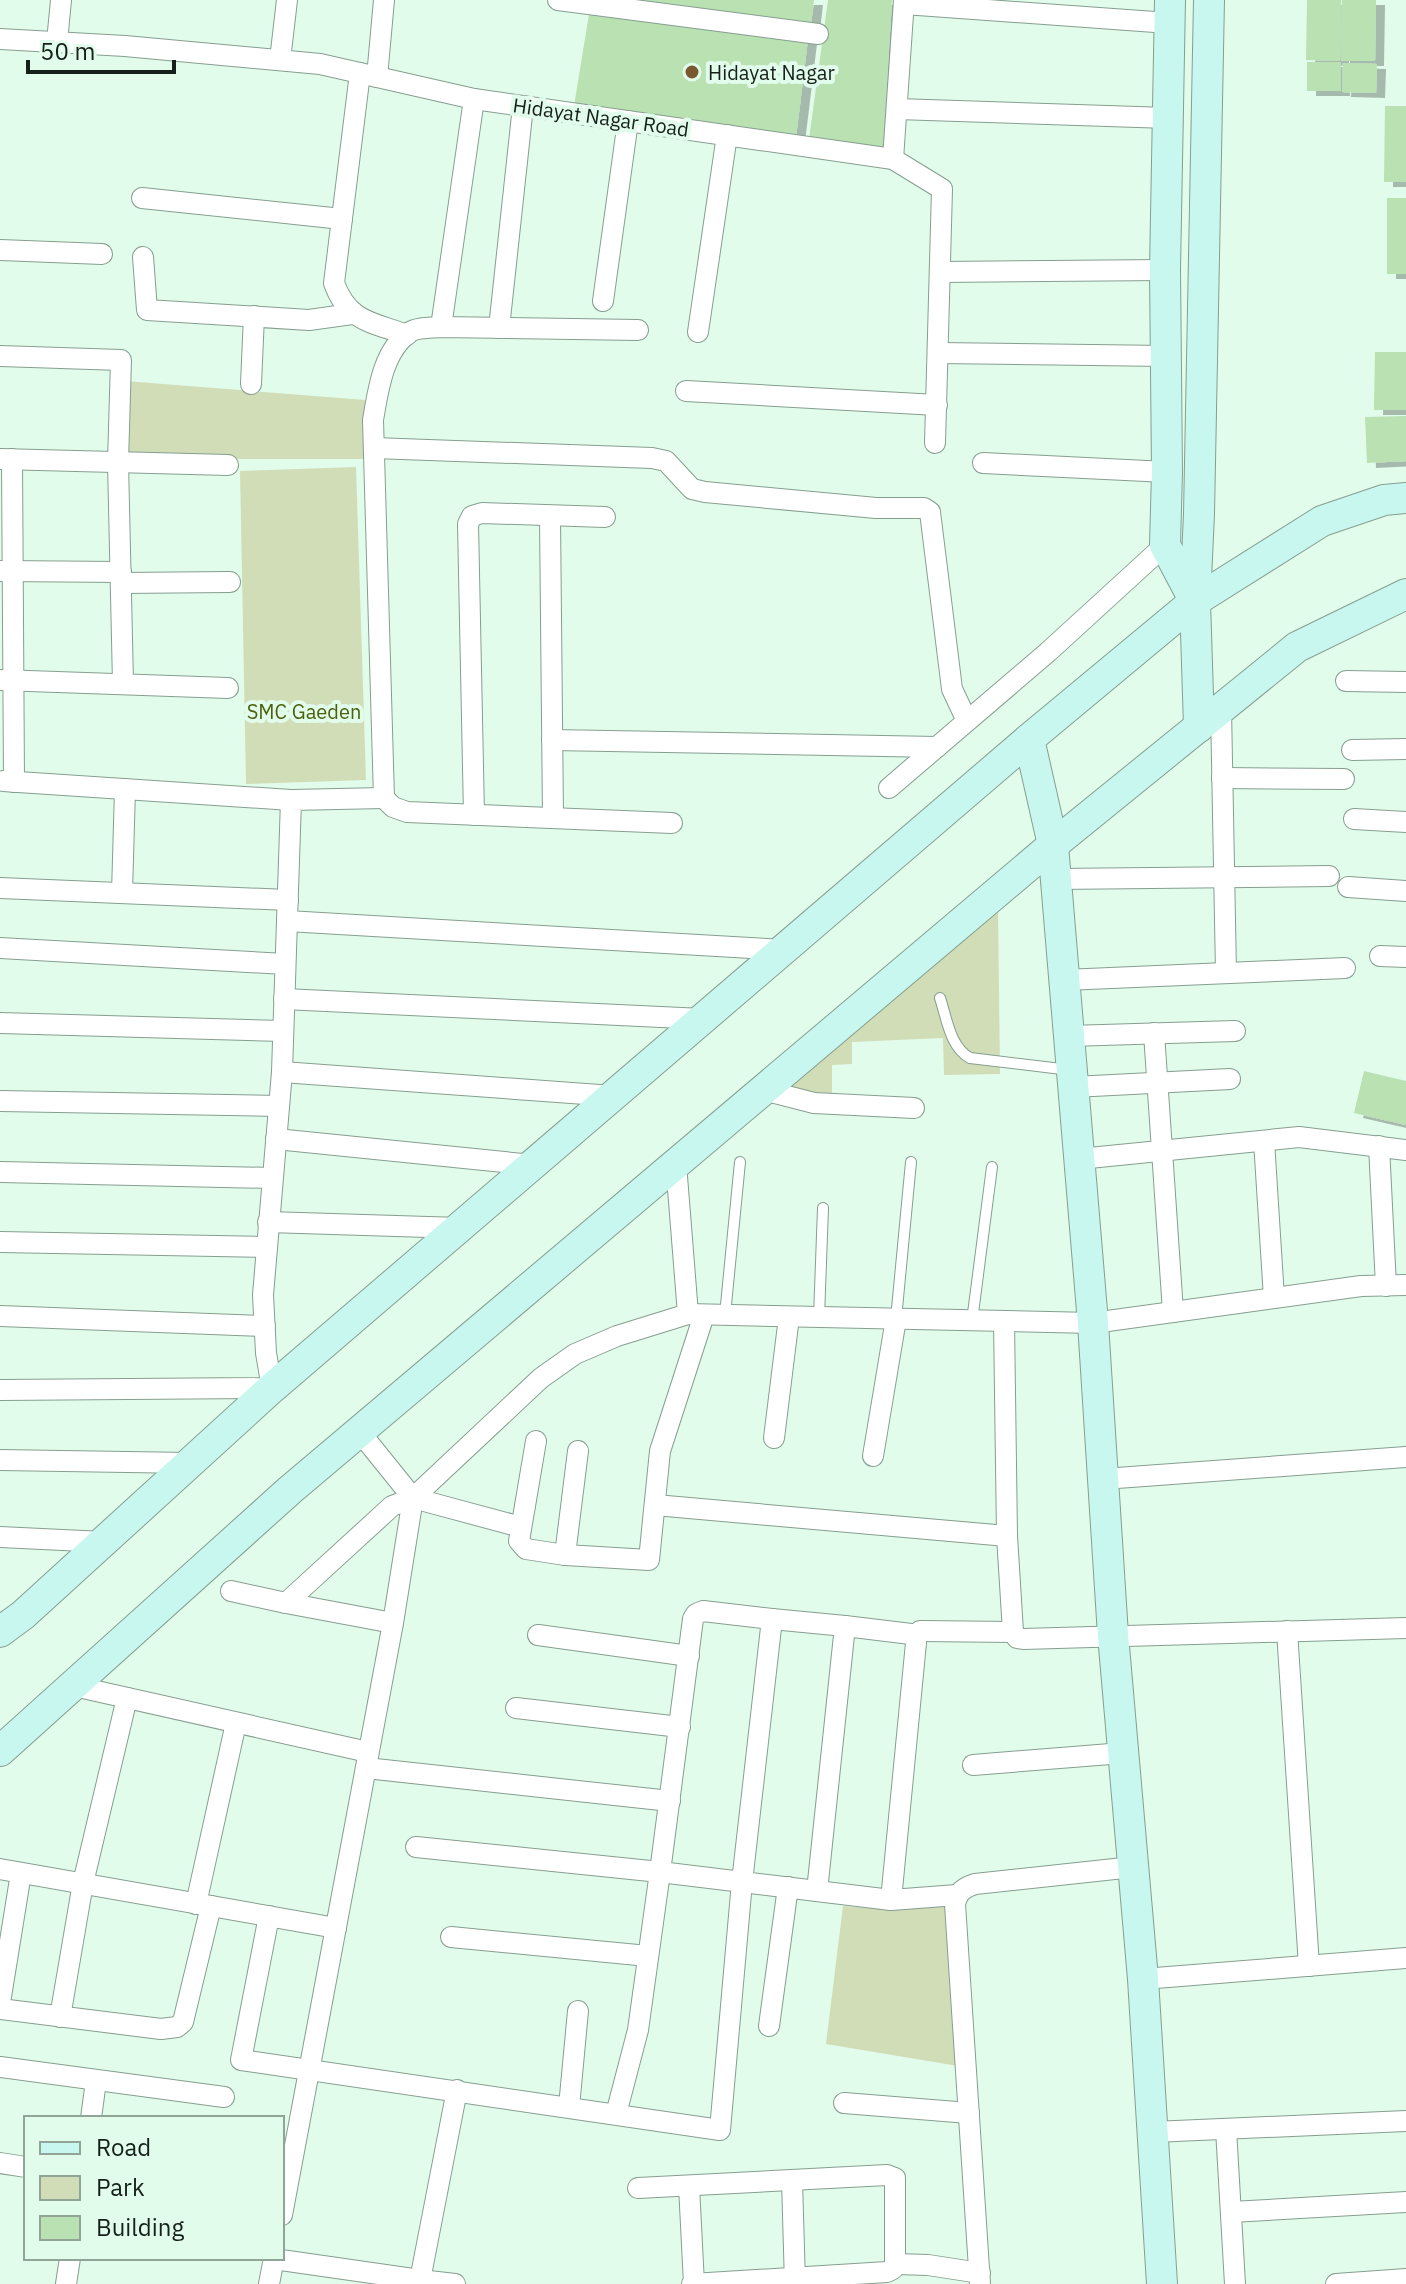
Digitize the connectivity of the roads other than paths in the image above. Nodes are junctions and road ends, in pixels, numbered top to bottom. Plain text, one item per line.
1 (61, 0) edge
2 (287, 0) edge
3 (384, 0) edge
4 (558, 0) edge
5 (1209, 0) edge
6 (904, 2) edge
7 (630, 5) edge
8 (1170, 12) edge
9 (818, 34) dead end
10 (0, 39) edge
11 (57, 42) junction
12 (280, 60) junction
13 (368, 75) junction
14 (474, 99) junction
15 (523, 106) junction
16 (897, 109) junction
17 (1168, 118) junction
18 (628, 121) junction
19 (727, 135) junction
20 (893, 159) junction
21 (142, 198) dead end
22 (342, 219) junction
23 (0, 250) edge
24 (102, 254) dead end
25 (143, 257) dead end
26 (1165, 270) junction
27 (941, 272) junction
28 (603, 301) dead end
29 (352, 314) junction
30 (254, 316) junction
31 (441, 327) junction
32 (499, 328) junction
33 (638, 330) dead end
34 (698, 332) dead end
35 (407, 335) junction
36 (938, 353) junction
37 (0, 356) edge
38 (1166, 356) junction
39 (251, 384) dead end
40 (686, 391) dead end
41 (937, 405) junction
42 (935, 443) dead end
43 (374, 448) junction
44 (6, 459) edge
45 (118, 462) junction
46 (983, 463) dead end
47 (228, 465) dead end
48 (1167, 472) junction
49 (1406, 498) edge
50 (550, 517) junction
51 (605, 517) dead end
52 (1165, 545) junction
53 (7, 571) edge
54 (121, 577) junction
55 (230, 582) dead end
56 (1406, 594) edge
57 (1195, 601) junction
58 (7, 680) edge
59 (1346, 681) dead end
60 (1406, 682) edge
61 (123, 683) junction
62 (228, 688) dead end
63 (1210, 717) junction
64 (967, 721) junction
65 (1029, 739) junction
66 (552, 740) junction
67 (937, 747) junction
68 (1406, 749) edge
69 (1352, 750) dead end
70 (1222, 778) junction
71 (1344, 779) dead end
72 (7, 782) edge
73 (889, 788) dead end
74 (125, 789) junction
75 (384, 798) junction
76 (291, 800) junction
77 (474, 815) junction
78 (553, 818) junction
79 (1354, 819) dead end
80 (1406, 822) edge
81 (672, 823) dead end
82 (1053, 845) junction
83 (1329, 876) dead end
84 (1223, 877) junction
85 (1056, 879) junction
86 (1348, 887) dead end
87 (0, 888) edge
88 (1406, 891) edge
89 (122, 893) junction
90 (288, 900) junction
91 (287, 921) junction
92 (0, 948) edge
93 (784, 950) junction
94 (1380, 956) dead end
95 (1406, 957) edge
96 (285, 964) junction
97 (1345, 968) dead end
98 (1226, 973) junction
99 (1064, 980) junction
100 (940, 998) dead end
101 (284, 999) junction
102 (703, 1019) junction
103 (0, 1023) edge
104 (283, 1031) junction
105 (1235, 1031) dead end
106 (1154, 1033) junction
107 (1069, 1036) junction
108 (282, 1072) junction
109 (1073, 1078) junction
110 (1230, 1079) dead end
111 (1159, 1082) junction
112 (763, 1090) junction
113 (613, 1096) junction
114 (0, 1101) edge
115 (279, 1106) junction
116 (914, 1108) dead end
117 (276, 1139) junction
118 (1264, 1141) junction
119 (1379, 1146) junction
120 (1406, 1150) edge
121 (1160, 1151) junction
122 (1079, 1159) junction
123 (740, 1162) dead end
124 (911, 1162) dead end
125 (676, 1164) junction
126 (533, 1165) junction
127 (992, 1167) dead end
128 (0, 1172) edge
129 (272, 1178) junction
130 (823, 1208) dead end
131 (268, 1222) junction
132 (460, 1228) junction
133 (0, 1242) edge
134 (266, 1247) junction
135 (1396, 1286) edge
136 (1274, 1298) junction
137 (1173, 1312) junction
138 (706, 1315) junction
139 (0, 1316) edge
140 (789, 1317) junction
141 (819, 1317) junction
142 (896, 1319) junction
143 (972, 1321) junction
144 (1004, 1321) junction
145 (1093, 1323) junction
146 (265, 1326) junction
147 (272, 1388) junction
148 (0, 1390) edge
149 (359, 1431) junction
150 (774, 1438) dead end
151 (536, 1441) dead end
152 (578, 1451) dead end
153 (873, 1456) dead end
154 (1406, 1457) edge
155 (0, 1460) edge
156 (190, 1463) junction
157 (1103, 1479) junction
158 (413, 1498) junction
159 (655, 1505) junction
160 (521, 1527) junction
161 (1007, 1536) junction
162 (0, 1537) edge
163 (104, 1542) junction
164 (565, 1555) junction
165 (231, 1591) dead end
166 (286, 1603) junction
167 (772, 1619) junction
168 (393, 1623) junction
169 (845, 1626) junction
170 (1406, 1628) edge
171 (920, 1631) dead end
172 (1287, 1631) junction
173 (0, 1632) edge
174 (1013, 1632) junction
175 (538, 1635) dead end
176 (1113, 1635) junction
177 (689, 1656) junction
178 (74, 1686) junction
179 (127, 1698) junction
180 (516, 1708) dead end
181 (236, 1723) junction
182 (680, 1727) junction
183 (0, 1751) edge
184 (1123, 1753) junction
185 (367, 1760) junction
186 (973, 1765) dead end
187 (670, 1801) junction
188 (416, 1847) dead end
189 (1133, 1867) junction
190 (0, 1869) edge
191 (660, 1872) junction
192 (21, 1873) junction
193 (742, 1882) junction
194 (83, 1883) junction
195 (788, 1887) junction
196 (817, 1891) junction
197 (957, 1895) junction
198 (891, 1900) junction
199 (204, 1905) junction
200 (269, 1916) junction
201 (336, 1928) junction
202 (451, 1937) dead end
203 (648, 1956) junction
204 (1406, 1958) edge
205 (1309, 1966) junction
206 (1143, 1979) junction
207 (0, 2003) edge
208 (0, 2009) edge
209 (578, 2011) dead end
210 (60, 2017) junction
211 (769, 2026) dead end
212 (0, 2067) edge
213 (309, 2069) junction
214 (96, 2081) junction
215 (457, 2090) junction
216 (224, 2097) dead end
217 (844, 2103) dead end
218 (569, 2107) junction
219 (969, 2113) junction
220 (616, 2114) junction
221 (91, 2116) edge
222 (1406, 2121) edge
223 (1226, 2129) junction
224 (1153, 2132) junction
225 (0, 2163) edge
226 (24, 2167) edge
227 (792, 2180) junction
228 (689, 2186) junction
229 (638, 2188) dead end
230 (1406, 2202) edge
231 (284, 2204) edge
232 (1231, 2212) junction
233 (70, 2260) edge
234 (274, 2260) edge
235 (281, 2260) edge
236 (895, 2264) junction
237 (980, 2279) edge
238 (1406, 2279) edge
239 (420, 2280) junction
240 (794, 2281) edge
241 (66, 2284) edge
242 (269, 2284) edge
243 (455, 2284) edge
244 (693, 2284) edge
245 (1162, 2284) edge
246 (1235, 2284) edge
247 (1336, 2284) edge

1 - 11 street
2 - 12 street
3 - 13 street
4 - 7 street
5 - 57 street
6 - 8 street
6 - 16 street
7 - 9 street
8 - 17 street
10 - 11 street, Hidayat Nagar Road
11 - 12 street, Hidayat Nagar Road
12 - 13 street, Hidayat Nagar Road
13 - 14 street, Hidayat Nagar Road
13 - 22 street
14 - 15 street, Hidayat Nagar Road
14 - 31 street
15 - 18 street, Hidayat Nagar Road
15 - 32 street
16 - 17 street
16 - 20 street
17 - 26 street
18 - 19 street, Hidayat Nagar Road
18 - 28 street
19 - 20 street, Hidayat Nagar Road
19 - 34 street
20 - 27 street, Hidayat Nagar Road
21 - 22 street
22 - 29 street
23 - 24 street
25 - 30 street
26 - 27 street
26 - 38 street
27 - 36 street, Hidayat Nagar Road
29 - 30 street
29 - 35 street
30 - 39 street
31 - 32 street
31 - 35 street
32 - 33 street
35 - 43 street
36 - 38 street
36 - 41 street, Hidayat Nagar Road
37 - 45 street
38 - 48 street
40 - 41 street
41 - 42 street, Hidayat Nagar Road
43 - 64 street
43 - 75 street
44 - 45 street
44 - 53 street
45 - 47 street
45 - 54 street
46 - 48 street
48 - 52 street
49 - 57 street
50 - 51 street
50 - 66 street
50 - 77 street
52 - 57 street
52 - 64 street
53 - 54 street
53 - 58 street
54 - 55 street
54 - 61 street
56 - 63 street
57 - 63 street
57 - 65 street
58 - 61 street
58 - 72 street
59 - 60 street
61 - 62 street
63 - 70 street
63 - 82 street
64 - 67 street
65 - 82 street
65 - 93 street
66 - 67 street
66 - 78 street
67 - 73 street
68 - 69 street
70 - 71 street
70 - 84 street
72 - 74 street
74 - 76 street
74 - 89 street
75 - 76 street
75 - 77 street
76 - 90 street
77 - 78 street
78 - 81 street
79 - 80 street
82 - 85 street
82 - 112 street
83 - 84 street
84 - 85 street
84 - 98 street
85 - 99 street
86 - 88 street
87 - 89 street
89 - 90 street
90 - 91 street
91 - 93 street
91 - 96 street
92 - 96 street
93 - 102 street
94 - 95 street
96 - 101 street
97 - 98 street
98 - 99 street
99 - 107 street
100 - 109 lane
101 - 102 street
101 - 104 street
102 - 113 street
103 - 104 street
104 - 108 street
105 - 106 street
106 - 107 street
106 - 111 street
107 - 109 street
108 - 113 street
108 - 115 street
109 - 111 street
109 - 122 street
110 - 111 street
111 - 121 street
112 - 116 street
112 - 125 street
113 - 126 street
114 - 115 street
115 - 117 street
117 - 126 street
117 - 129 street
118 - 119 street
118 - 121 street
118 - 136 street
119 - 120 street
119 - 135 street
121 - 122 street
121 - 137 street
122 - 145 street
123 - 138 lane
124 - 142 lane
125 - 138 street
125 - 149 street
126 - 132 street
127 - 143 lane
128 - 129 street
129 - 131 street
130 - 141 lane
131 - 132 street
131 - 134 street
132 - 147 street
133 - 134 street
134 - 146 street
135 - 136 street
136 - 137 street
137 - 145 street
138 - 140 street
138 - 158 street
138 - 159 street
139 - 146 street
140 - 141 street
140 - 150 street
141 - 142 street
142 - 143 street
142 - 153 street
143 - 144 street
144 - 145 street
144 - 161 street
145 - 157 street
146 - 147 street
147 - 148 street
147 - 156 street
149 - 158 street
149 - 178 street
151 - 160 street
152 - 164 street
154 - 157 street
155 - 156 street
156 - 163 street
157 - 176 street
158 - 160 street
158 - 166 street
158 - 168 street
159 - 161 street
159 - 164 street
160 - 164 street
161 - 174 street
162 - 163 street
163 - 173 street
165 - 166 street
166 - 168 street
167 - 169 street
167 - 177 street
167 - 193 street
168 - 185 street
169 - 196 street
169 - 198 street
170 - 172 street
171 - 174 street
172 - 176 street
172 - 205 street
174 - 176 street
175 - 177 street
176 - 184 street
177 - 182 street
178 - 179 street
178 - 183 street
179 - 181 street
179 - 194 street
180 - 182 street
181 - 185 street
181 - 199 street
182 - 187 street
184 - 186 street
184 - 189 street
185 - 187 street
185 - 201 street
187 - 191 street
188 - 191 street
189 - 197 street
189 - 206 street
190 - 192 street
191 - 193 street
191 - 203 street
192 - 194 street
192 - 207 street
193 - 195 street
193 - 220 street
194 - 199 street
194 - 210 street
195 - 196 street
195 - 211 street
196 - 198 street
197 - 198 street
197 - 219 street
199 - 200 street
199 - 210 street
200 - 201 street
200 - 213 street
201 - 213 street
202 - 203 street
203 - 220 street
204 - 205 street
205 - 206 street
206 - 224 street
208 - 210 street
209 - 218 street
212 - 214 street
213 - 215 street
213 - 231 street
214 - 216 street
214 - 221 street
215 - 218 street
215 - 239 street
217 - 219 street
218 - 220 street
219 - 237 street
222 - 223 street
223 - 224 street
223 - 232 street
224 - 245 street
225 - 226 street
227 - 228 street
227 - 236 street
227 - 240 street
228 - 229 street
228 - 244 street
230 - 232 street
232 - 246 street
233 - 241 street
234 - 242 street
235 - 239 street
236 - 237 street
236 - 240 street
238 - 247 street
239 - 243 street
240 - 244 street

